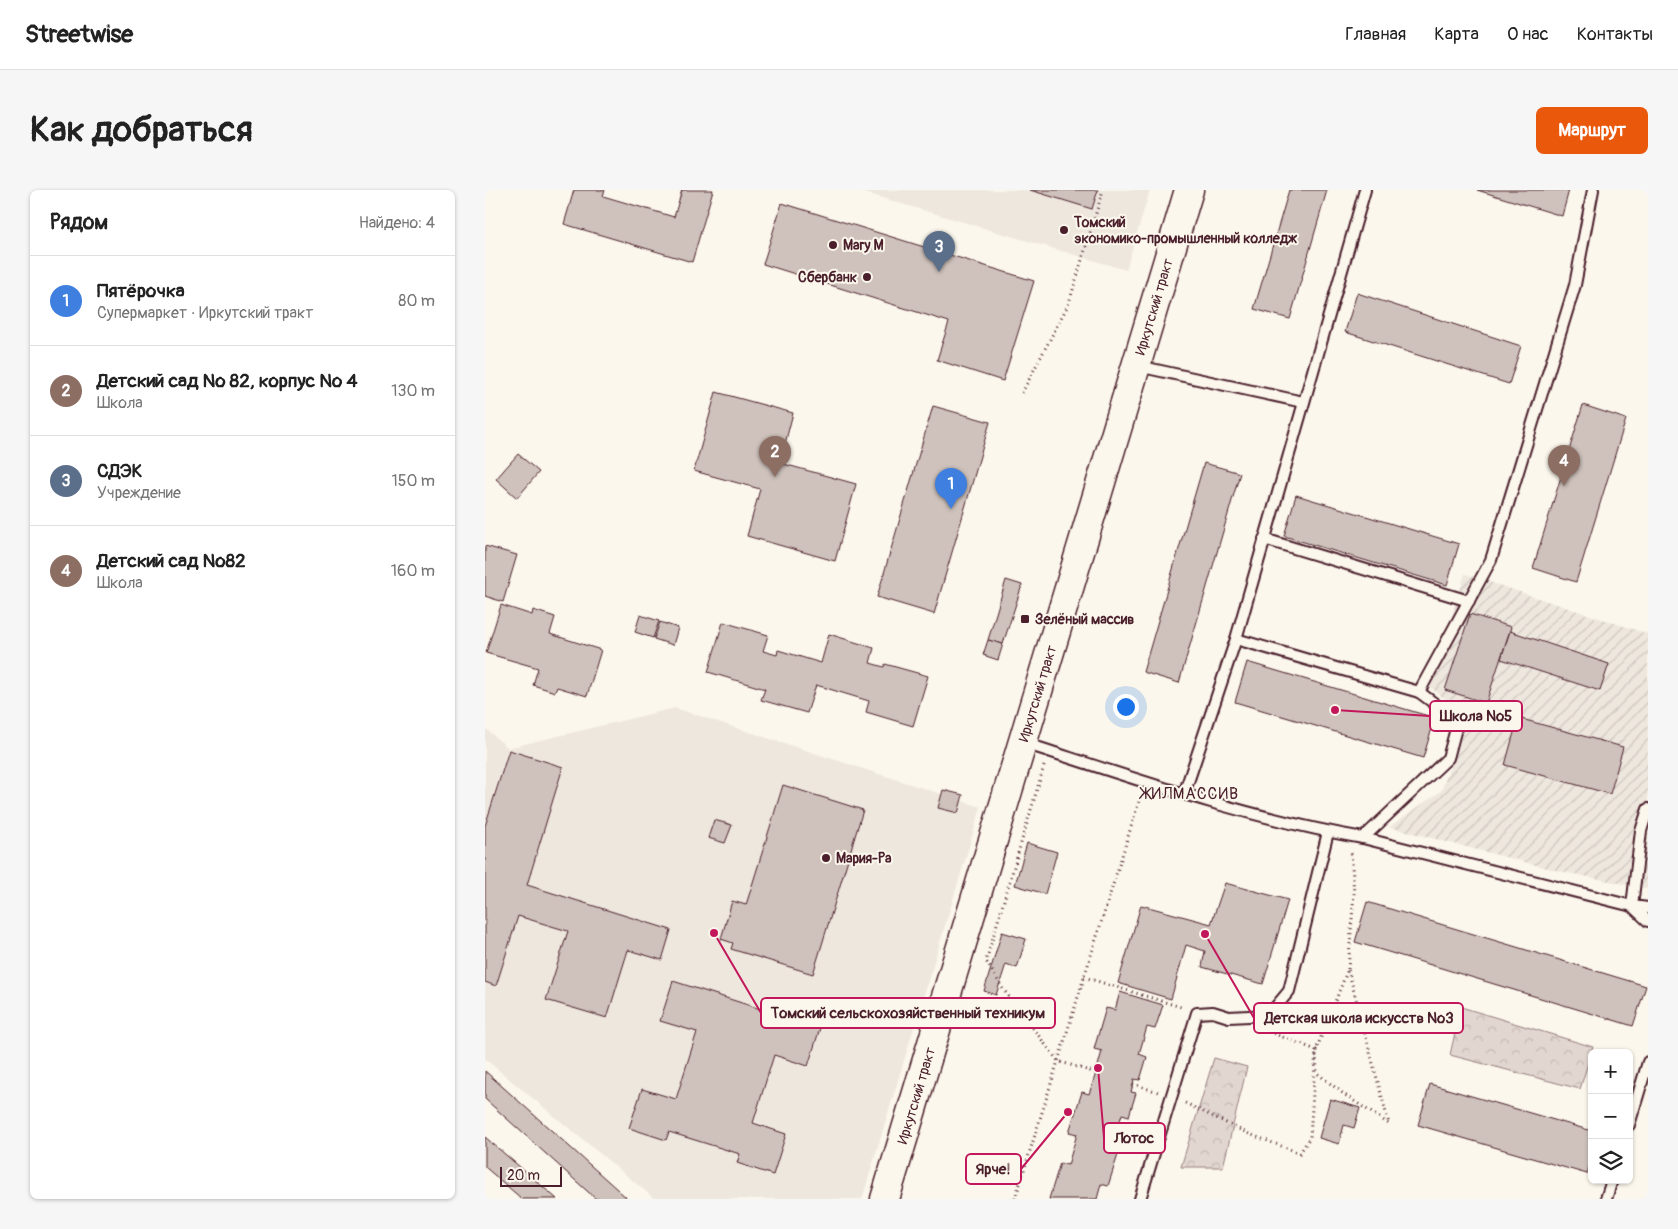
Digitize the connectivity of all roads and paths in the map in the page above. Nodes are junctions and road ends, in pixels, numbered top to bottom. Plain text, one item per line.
1 (1103, 190) edge
2 (1189, 190) edge
3 (1365, 190) edge
4 (1593, 190) edge
5 (1137, 365) junction
6 (1021, 393) dead end
7 (1303, 402) junction
8 (1264, 539) junction
9 (1469, 601) junction
10 (1235, 639) junction
11 (1419, 692) junction
12 (1023, 743) junction
13 (1048, 751) junction
14 (1145, 782) junction
15 (1184, 794) junction
16 (1648, 809) edge
17 (1328, 832) junction
18 (1351, 836) junction
19 (1363, 838) junction
20 (1632, 906) junction
21 (1648, 908) edge
22 (1648, 921) edge
23 (1348, 969) junction
24 (1084, 977) junction
25 (1197, 1013) junction
26 (1264, 1030) dead end
27 (1316, 1050) junction
28 (1058, 1061) junction
29 (1648, 1062) edge
30 (1096, 1073) dead end
31 (1133, 1084) dead end
32 (1171, 1096) junction
33 (1633, 1112) edge
34 (1611, 1184) edge
35 (885, 1199) edge
36 (1015, 1199) edge
37 (1140, 1199) edge
38 (1606, 1199) edge

1 - 6 path
2 - 5 main road, Иркутский тракт
3 - 7 lane
4 - 9 lane
5 - 7 lane
5 - 12 main road, Иркутский тракт
7 - 8 lane
8 - 9 lane
8 - 10 lane
9 - 11 lane
10 - 11 lane
10 - 15 lane
11 - 19 lane
12 - 13 lane
12 - 35 main road, Иркутский тракт
13 - 14 lane
13 - 28 path
14 - 15 lane
14 - 24 path
15 - 17 lane
16 - 20 lane
17 - 18 lane
17 - 25 lane
18 - 19 lane
18 - 23 path
19 - 20 lane
20 - 21 lane
20 - 22 lane
23 - 27 path
23 - 27 path
24 - 25 path
24 - 28 path
25 - 32 lane
26 - 27 path
27 - 32 path
28 - 30 path
28 - 36 path
29 - 33 lane
31 - 32 path
32 - 37 lane
34 - 38 lane

